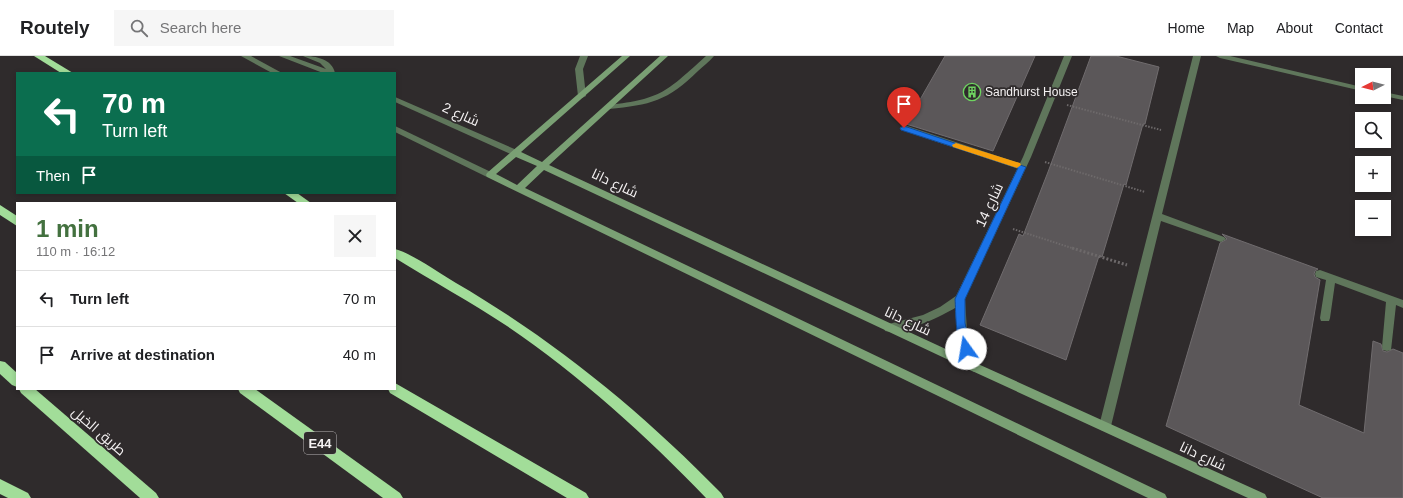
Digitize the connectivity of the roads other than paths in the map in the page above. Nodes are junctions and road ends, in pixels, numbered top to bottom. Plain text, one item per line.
1 (38, 56) edge
2 (245, 56) edge
3 (283, 56) edge
4 (307, 56) edge
5 (584, 56) edge
6 (626, 56) edge
7 (664, 56) edge
8 (710, 56) edge
9 (1068, 56) edge
10 (1197, 56) edge
11 (1220, 56) edge
12 (66, 72) edge
13 (276, 72) edge
14 (327, 72) edge
15 (330, 72) edge
16 (1355, 87) edge
17 (1391, 95) edge
18 (582, 96) junction
19 (1403, 98) edge
20 (396, 99) edge
21 (609, 108) junction
22 (904, 128) dead end
23 (396, 129) edge
24 (516, 153) junction
25 (544, 166) junction
26 (1022, 167) junction
27 (490, 175) junction
28 (518, 189) junction
29 (291, 194) edge
30 (304, 202) edge
31 (0, 209) edge
32 (1157, 216) junction
33 (16, 221) edge
34 (1221, 239) dead end
35 (396, 254) edge
36 (1320, 274) dead end
37 (1331, 278) junction
38 (960, 299) junction
39 (1391, 299) junction
40 (1403, 304) edge
41 (1325, 318) dead end
42 (889, 328) junction
43 (1387, 347) dead end
44 (0, 366) edge
45 (974, 367) junction
46 (16, 380) edge
47 (27, 390) edge
48 (246, 390) edge
49 (396, 390) edge
50 (1105, 426) junction
51 (0, 486) edge
52 (23, 498) edge
53 (151, 498) edge
54 (395, 498) edge
55 (581, 498) edge
56 (716, 498) edge
57 (1161, 498) edge
58 (1262, 498) edge

1 - 12 highway
2 - 13 street
3 - 14 street
4 - 15 street
5 - 18 street
6 - 18 street
7 - 21 street
8 - 21 street
9 - 26 street, شارع 14
10 - 32 street
11 - 16 street
17 - 19 street
18 - 24 street
20 - 24 street, شارع 2
21 - 25 street
22 - 26 street
23 - 27 street
24 - 25 street, شارع دانا
24 - 27 street
25 - 28 street
25 - 42 street, شارع دانا
26 - 38 street, شارع 14
27 - 28 street
28 - 57 street
29 - 30 highway
31 - 33 highway
32 - 34 street
32 - 50 street
35 - 56 highway
36 - 37 street
37 - 39 street
37 - 41 street
38 - 42 street, شارع 14
38 - 45 street, شارع 14
39 - 40 street
39 - 43 street
42 - 45 street, شارع دانا
44 - 46 highway
45 - 50 street, شارع دانا
47 - 53 highway, طريق الخيل
48 - 54 highway, E44
49 - 55 highway
50 - 58 street, شارع دانا
51 - 52 highway

